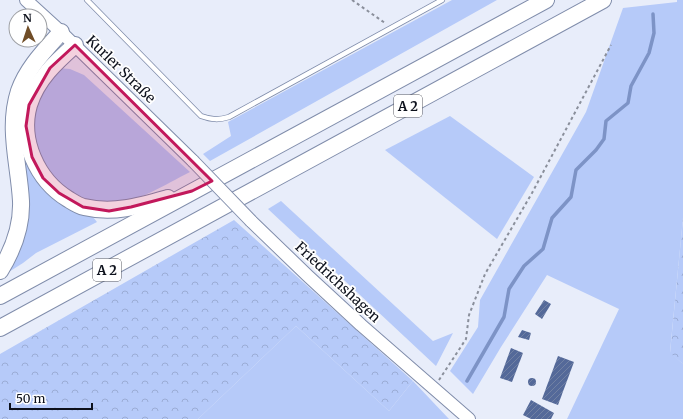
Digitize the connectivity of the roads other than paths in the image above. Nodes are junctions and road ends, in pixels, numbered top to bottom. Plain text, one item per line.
1 (26, 0) edge
2 (87, 0) edge
3 (442, 0) edge
4 (546, 0) edge
5 (603, 0) edge
6 (61, 32) junction
7 (75, 45) junction
8 (193, 160) joint
9 (192, 191) junction
10 (0, 270) edge
11 (0, 296) edge
12 (0, 328) edge
13 (470, 419) edge

1 - 6 main road, Kurler Straße
2 - 3 lane
4 - 9 highway, A 2
5 - 12 highway, A 2
6 - 7 main road, Kurler Straße
6 - 10 highway
7 - 8 main road, Kurler Straße
7 - 9 highway
8 - 13 main road, Friedrichshagen, bridge
9 - 11 highway, A 2

